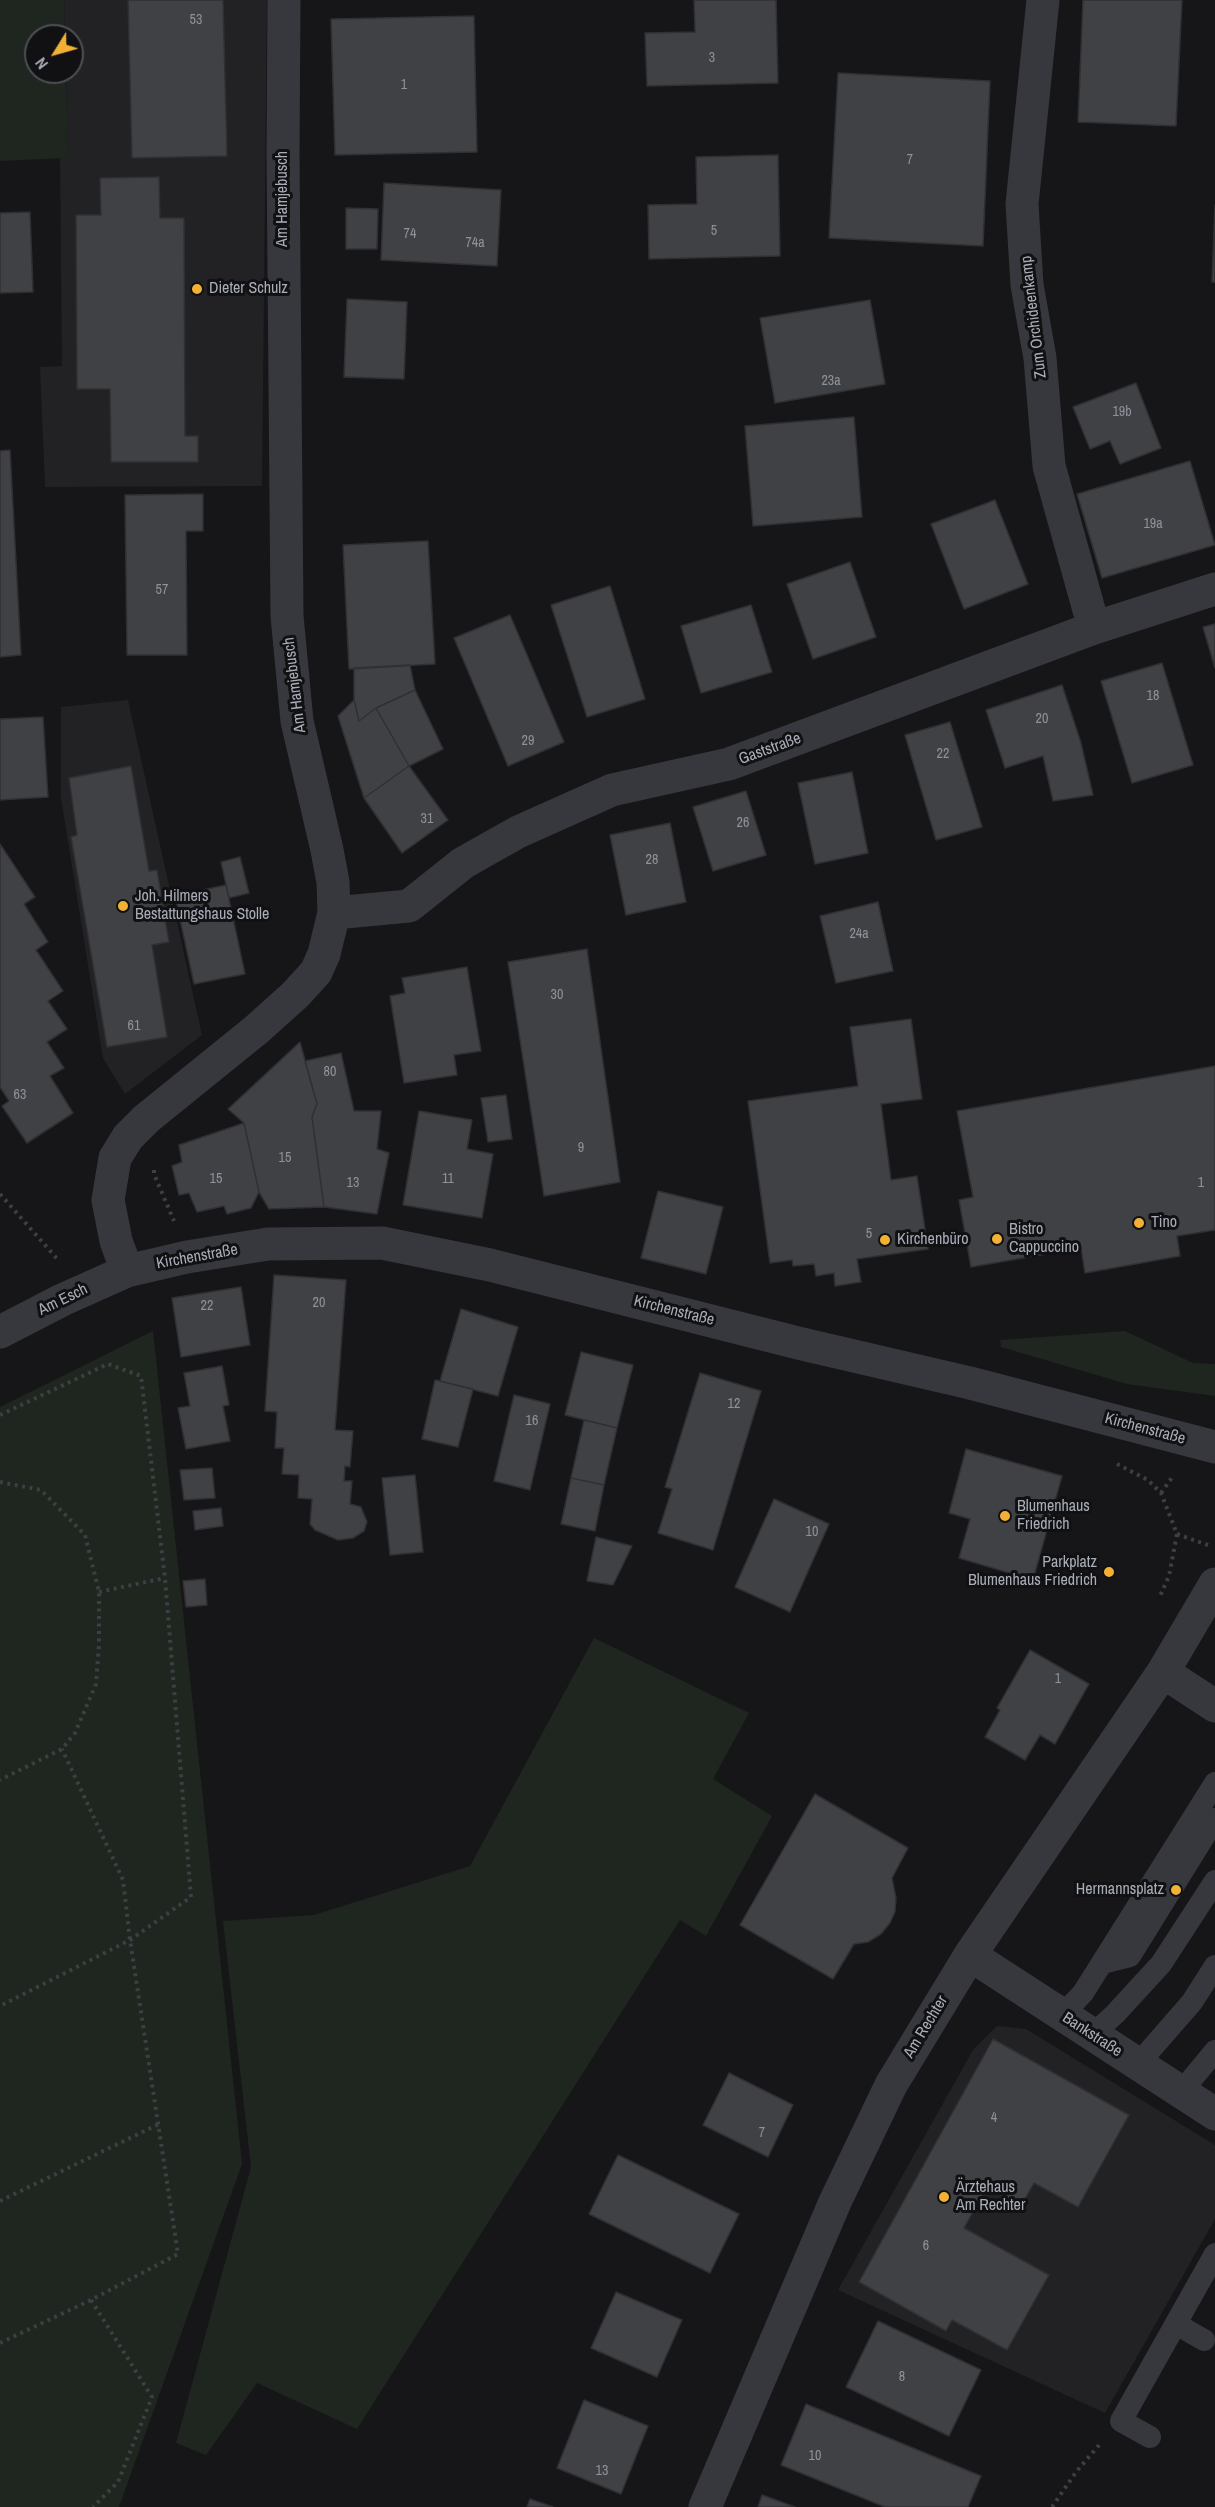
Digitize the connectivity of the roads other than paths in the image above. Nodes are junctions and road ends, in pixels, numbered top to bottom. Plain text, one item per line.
1 (284, 0) edge
2 (1043, 0) edge
3 (1215, 589) edge
4 (1094, 628) junction
5 (334, 913) junction
6 (126, 1271) junction
7 (0, 1332) edge
8 (1215, 1447) edge
9 (1215, 1584) edge
10 (1163, 1672) junction
11 (1215, 1706) edge
12 (1215, 1783) edge
13 (1215, 1819) edge
14 (1215, 1881) edge
15 (970, 1955) junction
16 (1102, 1963) junction
17 (1215, 1966) edge
18 (1062, 2015) junction
19 (1092, 2035) junction
20 (1215, 2051) edge
21 (1138, 2064) junction
22 (1181, 2092) junction
23 (1215, 2114) edge
24 (1215, 2254) edge
25 (1176, 2324) junction
26 (1204, 2340) dead end
27 (1150, 2438) dead end
28 (705, 2507) edge

1 - 5 street, Am Hamjebusch
2 - 4 street, Zum Orchideenkamp
3 - 4 street, Gaststraße
4 - 5 street, Gaststraße
5 - 6 street, Am Hamjebusch
6 - 7 street, Am Esch
6 - 8 street, Kirchenstraße
9 - 10 street, Am Rechter
10 - 11 street
10 - 15 street, Am Rechter
12 - 16 lane
13 - 16 lane
14 - 19 lane
15 - 18 street, Bankstraße
15 - 28 street, Am Rechter
16 - 18 lane
17 - 21 lane
18 - 19 street, Bankstraße
19 - 21 street, Bankstraße
20 - 22 lane
21 - 22 street, Bankstraße
22 - 23 street, Bankstraße
24 - 25 lane
25 - 26 lane
25 - 27 lane

